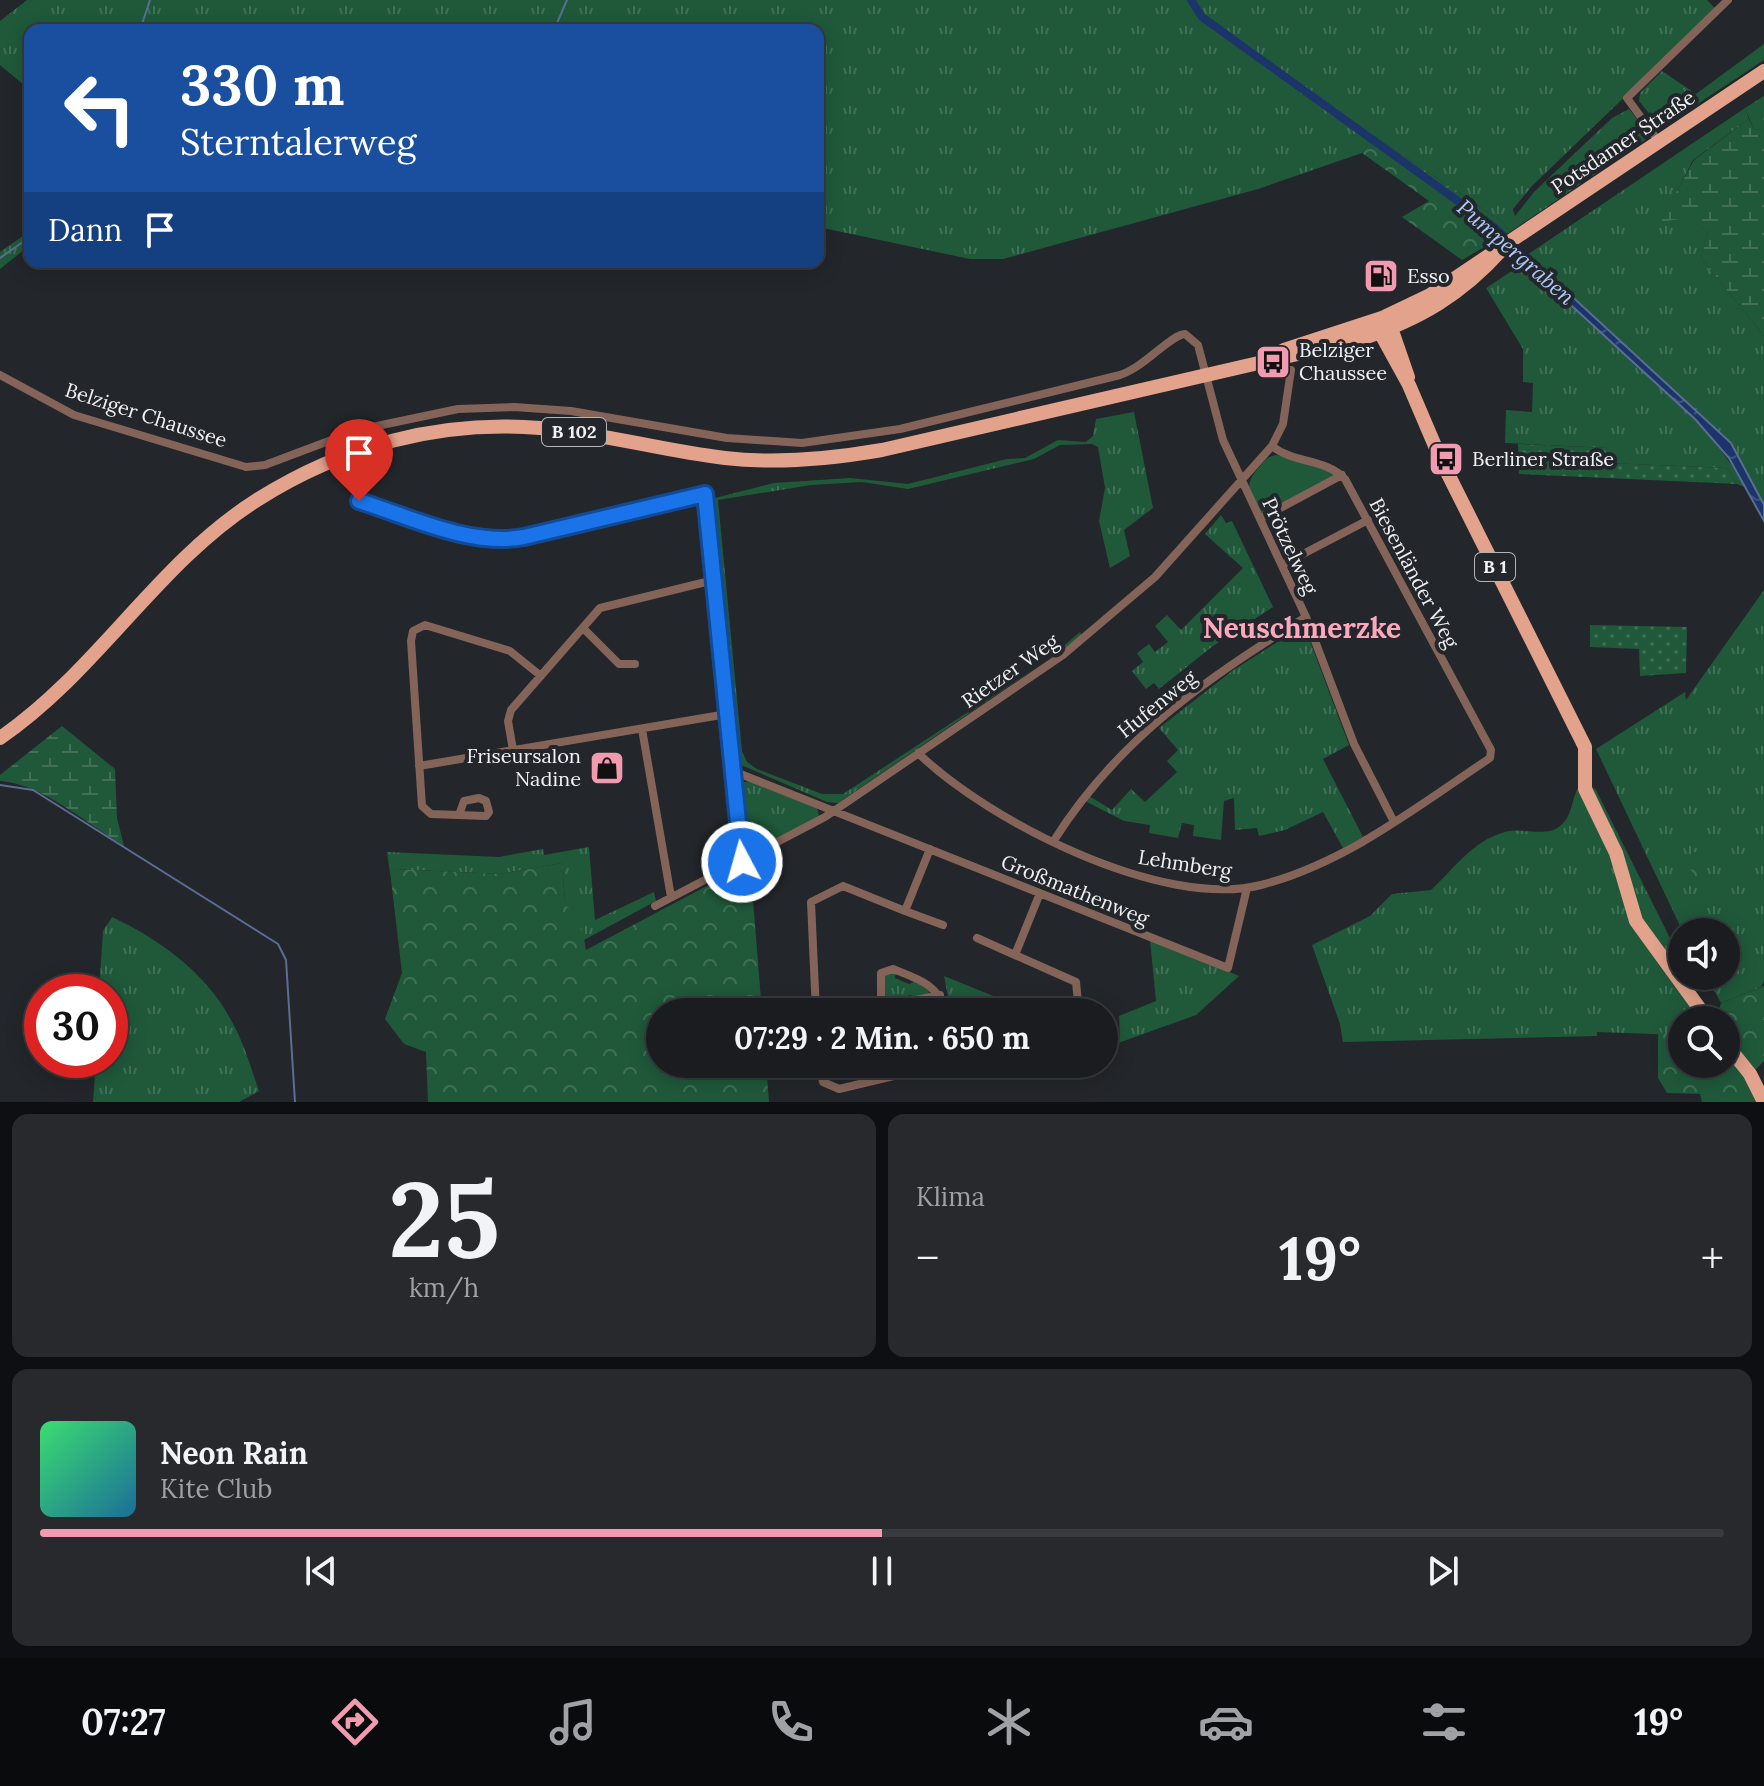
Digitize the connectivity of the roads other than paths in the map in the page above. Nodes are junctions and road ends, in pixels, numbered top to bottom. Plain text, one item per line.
1 (1728, 0) edge
2 (1764, 71) edge
3 (1659, 142) junction
4 (1382, 324) junction
5 (1291, 370) dead end
6 (1204, 373) junction
7 (0, 375) edge
8 (1272, 446) junction
9 (239, 466) joint
10 (1342, 475) junction
11 (1242, 481) junction
12 (359, 501) dead end
13 (1260, 519) junction
14 (1368, 520) junction
15 (1282, 565) junction
16 (714, 580) junction
17 (1306, 617) junction
18 (583, 628) junction
19 (635, 664) dead end
20 (541, 676) junction
21 (727, 714) junction
22 (642, 729) junction
23 (0, 738) edge
24 (513, 750) junction
25 (918, 753) junction
26 (1492, 755) joint
27 (419, 766) junction
28 (733, 771) junction
29 (834, 810) junction
30 (459, 815) dead end
31 (1394, 822) junction
32 (1053, 842) junction
33 (930, 849) junction
34 (742, 862) junction
35 (1247, 888) junction
36 (1040, 893) junction
37 (671, 897) junction
38 (655, 906) dead end
39 (905, 911) junction
40 (943, 925) dead end
41 (977, 938) dead end
42 (1015, 955) junction
43 (940, 995) junction
44 (815, 998) edge
45 (941, 998) edge
46 (1078, 998) edge
47 (1698, 1006) edge
48 (1740, 1062) edge
49 (822, 1078) edge
50 (885, 1078) edge
51 (1764, 1102) edge

1 - 3 street
2 - 3 main road, Potsdamer Straße
3 - 4 main road, Potsdamer Straße
4 - 6 main road, B 102
4 - 47 main road, B 1
5 - 8 street, Rietzer Weg
6 - 9 street, Prötzelweg
6 - 11 street, Prötzelweg
6 - 23 main road, B 102
7 - 9 street, Belziger Chaussee
8 - 10 street
8 - 11 street, Rietzer Weg
10 - 13 street
10 - 14 street, Biesenländer Weg
11 - 13 street, Prötzelweg
11 - 25 street, Rietzer Weg
12 - 16 street
13 - 15 street, Prötzelweg
14 - 15 street
14 - 26 street, Biesenländer Weg
15 - 17 street, Prötzelweg
16 - 18 street
16 - 21 street
17 - 31 street, Prötzelweg
17 - 32 street, Hufenweg
18 - 19 street
18 - 20 street
20 - 24 street
20 - 27 street
21 - 22 street
21 - 28 street
22 - 24 street
22 - 37 street
24 - 27 street
25 - 29 street, Rietzer Weg
25 - 32 street, Lehmberg
26 - 31 street, Lehmberg
27 - 30 street
28 - 29 street, Großmathenweg
28 - 34 street
29 - 33 street, Großmathenweg
29 - 34 street, Rietzer Weg
31 - 35 street, Lehmberg
32 - 35 street, Lehmberg
33 - 36 street, Großmathenweg
33 - 39 street
34 - 37 street, Rietzer Weg
35 - 36 street, Großmathenweg
36 - 42 street
37 - 38 street, Rietzer Weg
39 - 40 street
39 - 44 street
41 - 42 street
42 - 46 street
43 - 43 street
43 - 45 street
48 - 51 main road
49 - 50 street

